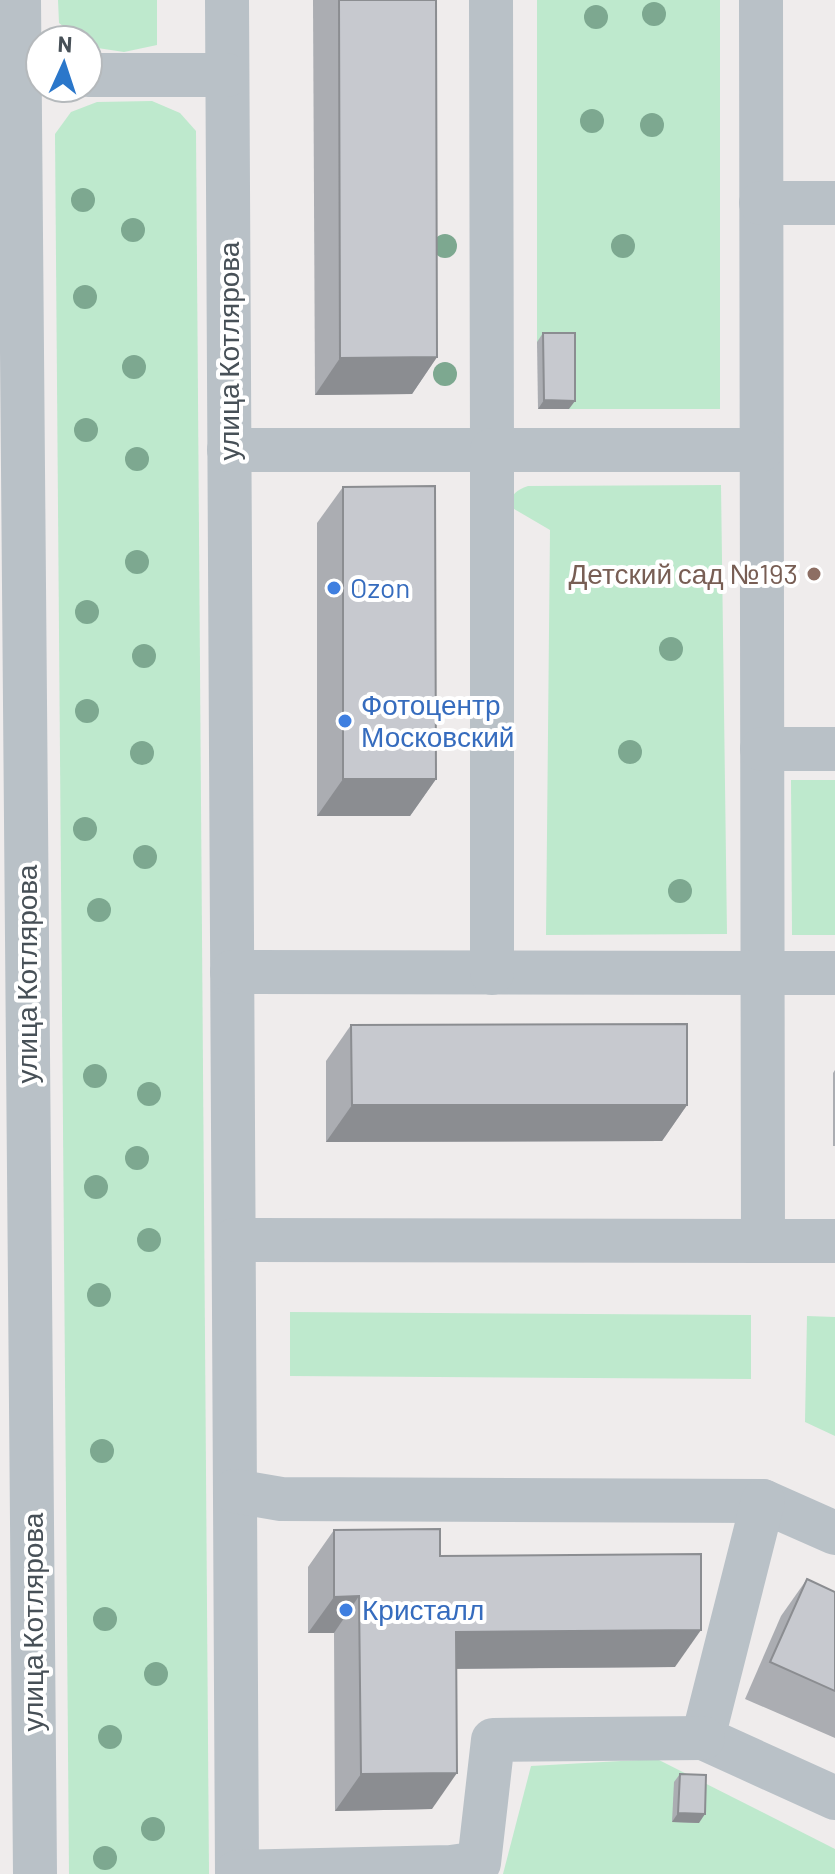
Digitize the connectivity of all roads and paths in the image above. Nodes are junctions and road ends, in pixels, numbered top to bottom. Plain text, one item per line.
1 (19, 0) edge
2 (227, 0) edge
3 (491, 0) edge
4 (761, 0) edge
5 (24, 34) edge
6 (104, 75) edge
7 (227, 75) junction
8 (29, 104) edge
9 (761, 203) junction
10 (835, 203) edge
11 (229, 450) junction
12 (492, 450) junction
13 (761, 450) junction
14 (12, 482) edge
15 (762, 749) junction
16 (835, 749) edge
17 (232, 972) junction
18 (492, 973) junction
19 (762, 973) junction
20 (835, 973) edge
21 (14, 997) edge
22 (234, 1240) junction
23 (763, 1240) junction
24 (835, 1241) edge
25 (15, 1245) edge
26 (235, 1491) junction
27 (16, 1494) edge
28 (763, 1501) junction
29 (835, 1533) edge
30 (703, 1738) junction
31 (17, 1755) edge
32 (835, 1798) edge
33 (237, 1873) edge
34 (35, 1874) edge

1 - 5 street, улица Котлярова
2 - 7 street, улица Котлярова
3 - 12 street
4 - 9 street
6 - 7 street
7 - 11 street, улица Котлярова
8 - 14 street, улица Котлярова
9 - 10 street
9 - 13 street
11 - 12 street
11 - 17 street, улица Котлярова
12 - 13 street
12 - 18 street
13 - 15 street
14 - 21 street, улица Котлярова
15 - 16 street
15 - 19 street
17 - 18 street
17 - 22 street, улица Котлярова
18 - 19 street
19 - 20 street
19 - 23 street
21 - 25 street, улица Котлярова
22 - 23 street
22 - 26 street, улица Котлярова
23 - 24 street
25 - 27 street, улица Котлярова
26 - 28 street
26 - 33 street, улица Котлярова
27 - 31 street, улица Котлярова
28 - 29 street
28 - 30 street
30 - 32 street
30 - 33 street
31 - 34 street, улица Котлярова

